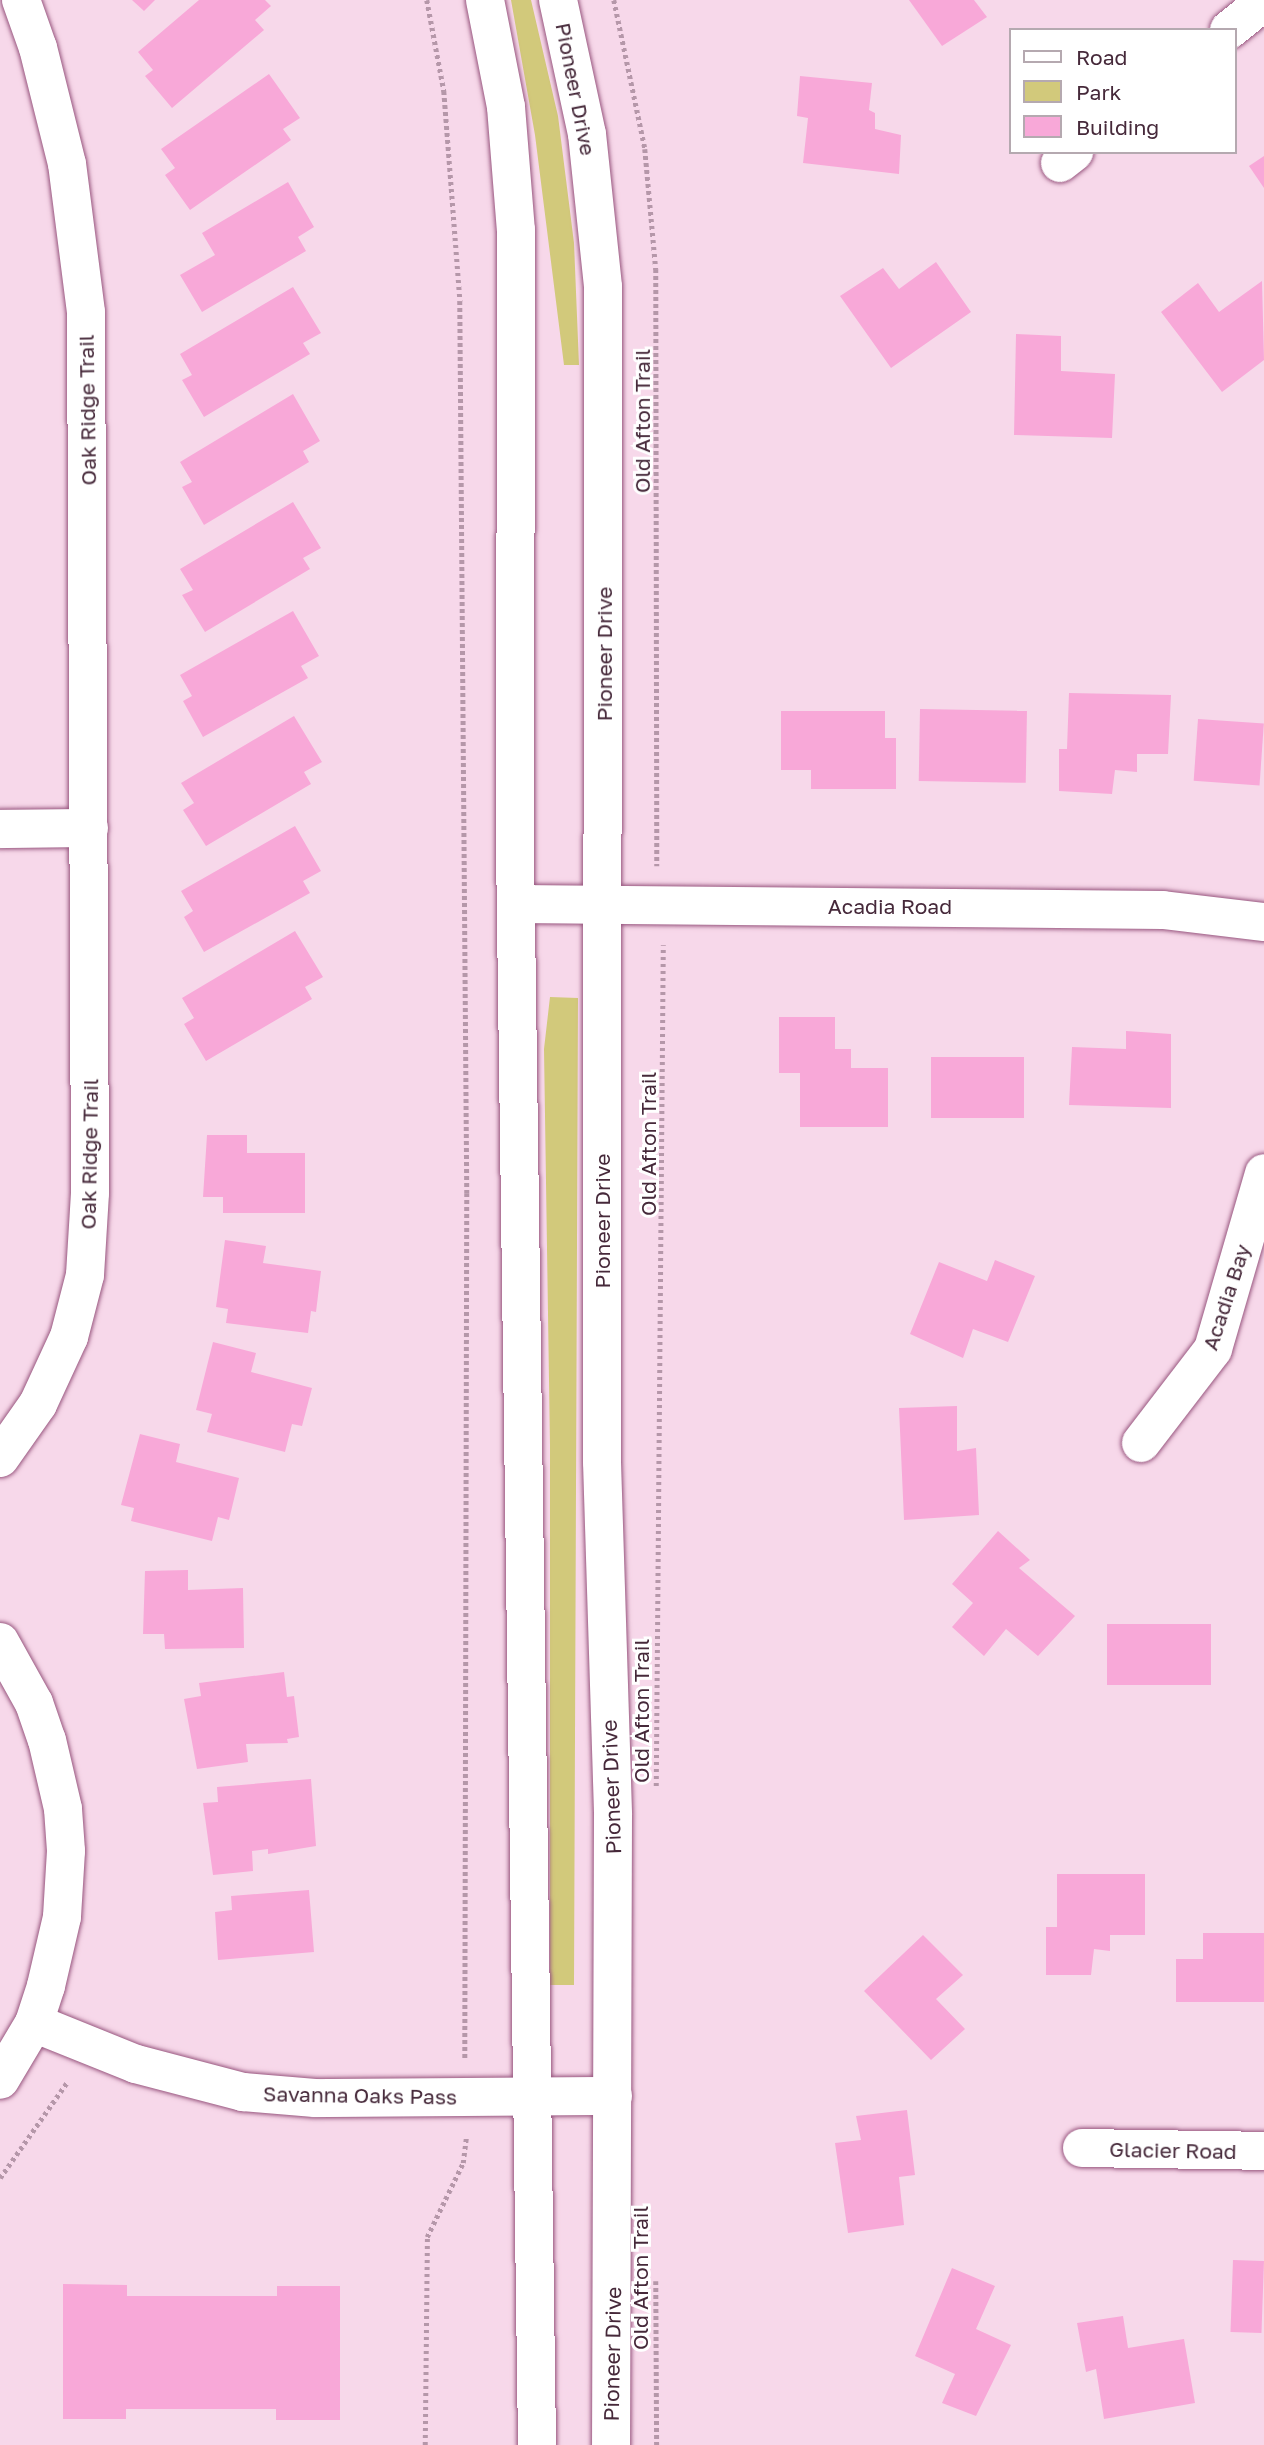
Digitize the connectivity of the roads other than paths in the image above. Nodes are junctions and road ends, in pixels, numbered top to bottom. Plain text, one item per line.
1 (21, 0) edge
2 (485, 0) edge
3 (558, 0) edge
4 (1264, 2) edge
5 (1232, 28) edge
6 (89, 828) junction
7 (0, 829) edge
8 (516, 904) junction
9 (603, 904) junction
10 (1264, 922) edge
11 (1264, 1173) edge
12 (1141, 1443) dead end
13 (0, 1458) edge
14 (0, 1642) edge
15 (34, 2023) junction
16 (0, 2080) edge
17 (533, 2096) junction
18 (613, 2096) junction
19 (1082, 2148) dead end
20 (1264, 2151) edge
21 (537, 2445) edge
22 (611, 2445) edge

1 - 6 street, Oak Ridge Trail
2 - 8 street
3 - 9 street, Pioneer Drive
4 - 5 street
6 - 7 street
6 - 13 street, Oak Ridge Trail
8 - 9 street, Acadia Road
8 - 17 street
9 - 10 street, Acadia Road
9 - 18 street, Pioneer Drive
11 - 12 street, Acadia Bay
14 - 15 street
15 - 16 street
15 - 17 street, Savanna Oaks Pass
17 - 18 street, Savanna Oaks Pass
17 - 21 street
18 - 22 street, Pioneer Drive
19 - 20 street, Glacier Road

